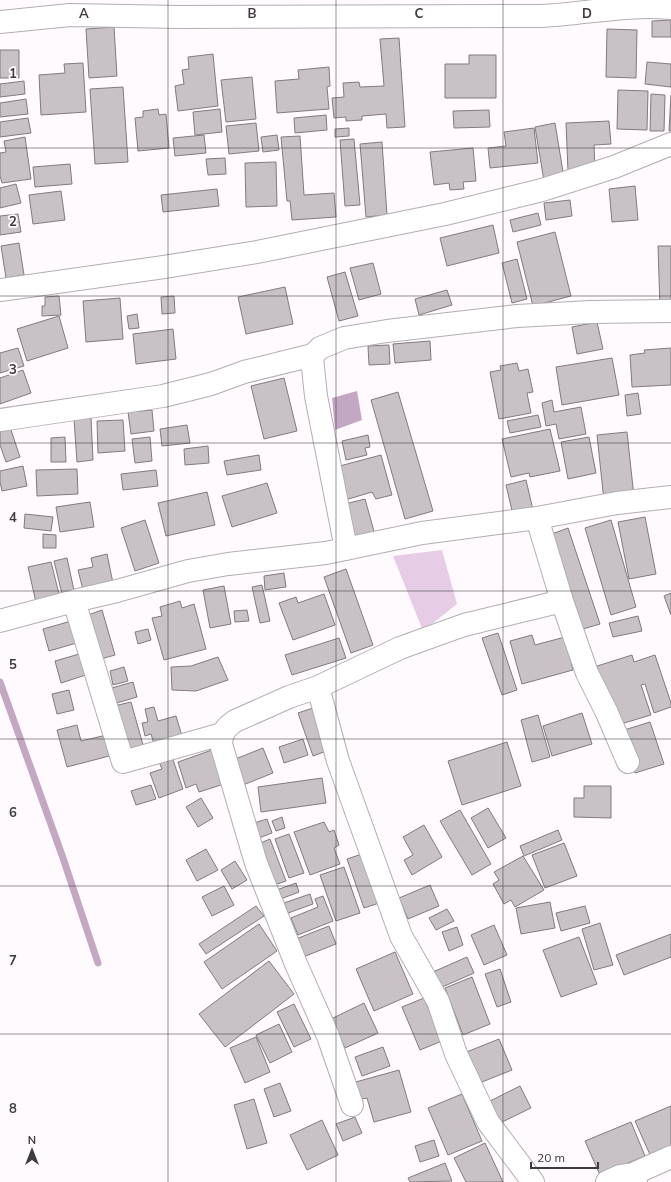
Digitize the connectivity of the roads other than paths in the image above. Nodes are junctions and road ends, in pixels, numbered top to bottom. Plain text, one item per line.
1 (671, 8) edge
2 (0, 22) edge
3 (671, 144) edge
4 (0, 290) edge
5 (671, 311) edge
6 (313, 354) junction
7 (0, 420) edge
8 (671, 497) edge
9 (537, 518) junction
10 (346, 549) junction
11 (74, 601) junction
12 (562, 601) junction
13 (0, 621) edge
14 (318, 687) junction
15 (222, 734) junction
16 (628, 762) dead end
17 (352, 1105) dead end
18 (671, 1158) edge
19 (634, 1178) edge
20 (533, 1182) edge
21 (607, 1182) edge

1 - 2 street
3 - 4 street
5 - 6 street
6 - 7 street
6 - 10 street
8 - 9 street
9 - 10 street
9 - 12 street
10 - 11 street
11 - 13 street
11 - 15 street
12 - 14 street
12 - 16 street
14 - 15 street
14 - 20 street
15 - 17 street
18 - 19 street
19 - 21 street

